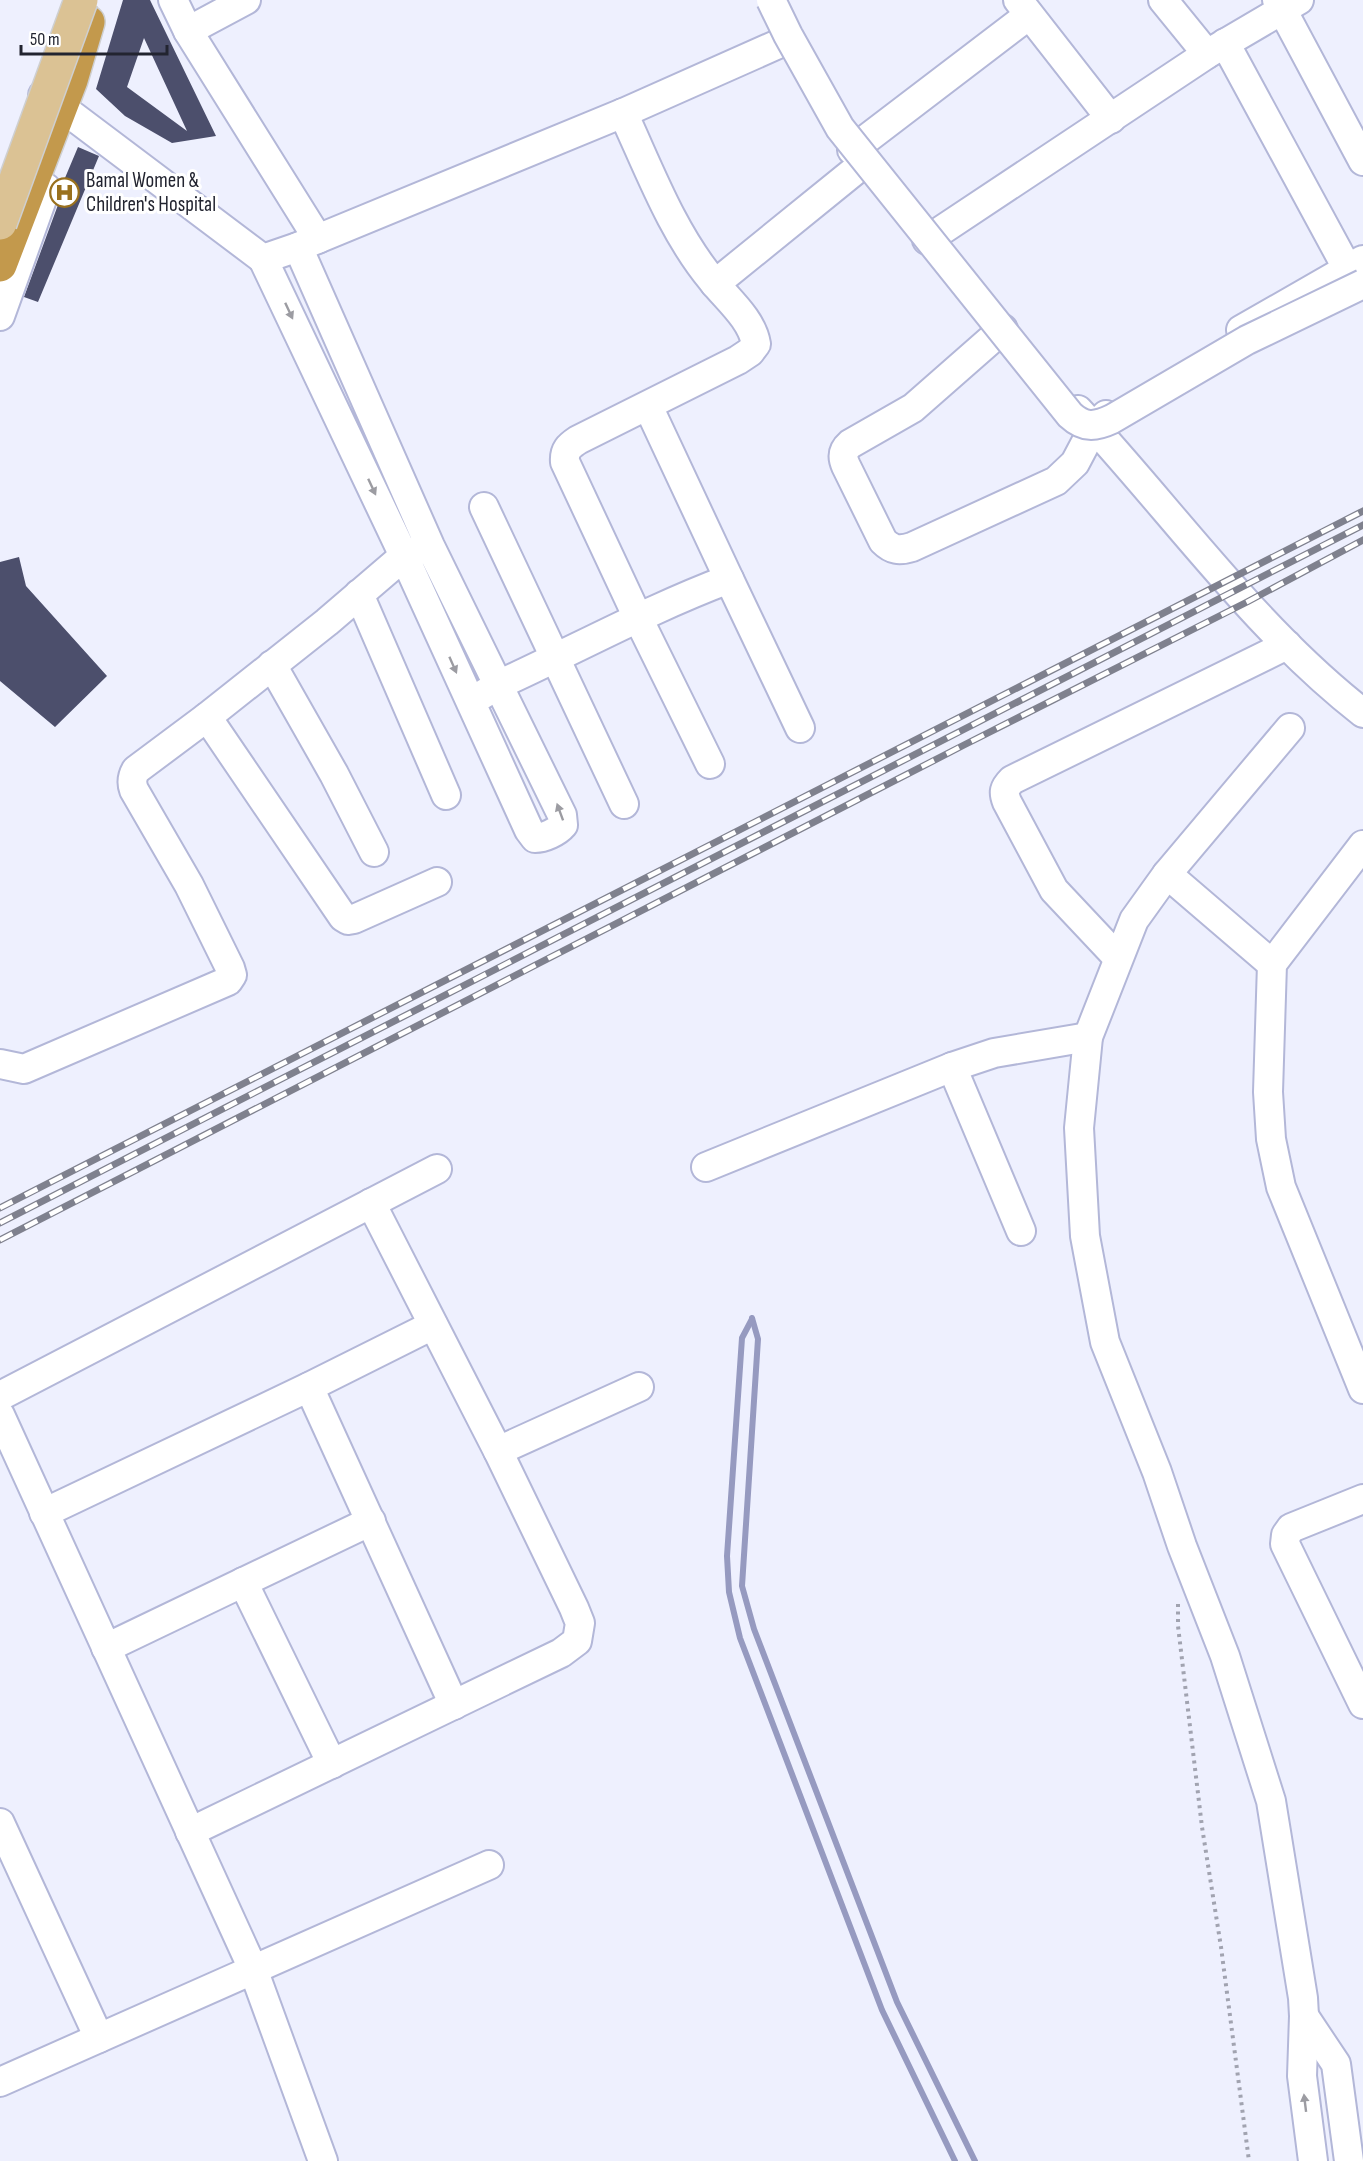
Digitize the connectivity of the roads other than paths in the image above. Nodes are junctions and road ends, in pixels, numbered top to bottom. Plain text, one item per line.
1 (68, 0) edge
2 (81, 0) edge
3 (94, 0) edge
4 (173, 0) edge
5 (246, 0) edge
6 (766, 0) edge
7 (771, 0) edge
8 (1163, 0) edge
9 (1286, 3) edge
10 (1024, 8) edge
11 (188, 31) junction
12 (785, 41) junction
13 (1216, 49) junction
14 (57, 105) junction
15 (623, 113) junction
16 (1111, 118) junction
17 (857, 157) junction
18 (1363, 161) edge
19 (3, 184) edge
20 (0, 223) edge
21 (927, 240) junction
22 (308, 243) junction
23 (263, 259) junction
24 (0, 265) edge
25 (1358, 271) edge
26 (715, 284) junction
27 (0, 316) edge
28 (1003, 329) junction
29 (648, 406) junction
30 (1094, 427) junction
31 (484, 507) dead end
32 (417, 551) junction
33 (729, 579) junction
34 (359, 594) junction
35 (638, 618) junction
36 (1287, 645) junction
37 (555, 659) junction
38 (273, 665) junction
39 (498, 685) junction
40 (470, 703) junction
41 (1363, 713) edge
42 (207, 717) junction
43 (800, 728) dead end
44 (1290, 728) dead end
45 (710, 764) dead end
46 (446, 795) dead end
47 (624, 804) dead end
48 (1363, 844) edge
49 (374, 852) dead end
50 (1167, 874) junction
51 (437, 882) dead end
52 (1118, 958) junction
53 (1272, 964) junction
54 (1088, 1037) junction
55 (0, 1064) edge
56 (952, 1067) junction
57 (706, 1167) dead end
58 (437, 1169) dead end
59 (371, 1203) junction
60 (1021, 1230) dead end
61 (434, 1325) junction
62 (309, 1387) junction
63 (639, 1387) dead end
64 (1363, 1389) edge
65 (0, 1396) edge
66 (0, 1415) edge
67 (498, 1451) junction
68 (1363, 1499) edge
69 (44, 1513) junction
70 (371, 1521) junction
71 (243, 1582) junction
72 (106, 1648) junction
73 (1363, 1704) edge
74 (454, 1705) junction
75 (332, 1764) junction
76 (0, 1823) edge
77 (190, 1832) junction
78 (489, 1865) dead end
79 (253, 1969) junction
80 (1304, 2016) junction
81 (99, 2038) junction
82 (0, 2082) edge
83 (323, 2161) edge
84 (1313, 2161) edge
85 (1349, 2161) edge

1 - 14 highway
2 - 20 main road, bridge
3 - 14 highway
4 - 11 street
5 - 11 street
6 - 12 street
7 - 25 street, bridge
8 - 13 street
9 - 13 street
9 - 18 street
10 - 16 street
10 - 17 street
11 - 22 street
12 - 15 street
12 - 17 street
13 - 16 street
13 - 25 street
14 - 19 highway
14 - 23 street
14 - 24 highway
14 - 27 street
15 - 22 street
15 - 26 street
16 - 21 street
17 - 21 street
17 - 26 street
21 - 28 street
22 - 23 street
22 - 32 street
23 -> 32 street
25 - 30 street
26 - 29 street
28 - 30 street
28 - 30 street
29 - 33 street
29 - 35 street
30 - 36 street
31 - 37 street
32 - 34 street
32 - 39 street
32 -> 40 street
33 - 35 street
33 - 43 street
34 - 38 street
34 - 46 street
35 - 37 street
35 - 45 street
36 - 41 street
36 - 52 street
37 - 39 street
37 - 47 street
38 - 42 street
38 - 49 street
39 - 40 street
40 -> 39 street
42 - 51 street
42 - 55 street
44 - 50 street
48 - 53 street
50 - 52 street
50 - 53 street
52 - 54 street
53 - 64 street
54 - 56 street
54 - 80 street
56 - 57 street
56 - 60 street
58 - 59 street
59 - 61 street
59 - 65 street
61 - 62 street
61 - 67 street
62 - 69 street
62 - 70 street
63 - 67 street
66 - 69 street
67 - 74 street
68 - 73 street
69 - 72 street
70 - 71 street
70 - 74 street
71 - 72 street
71 - 75 street
72 - 77 street
74 - 75 street
75 - 77 street
76 - 81 street
77 - 79 street
78 - 79 street
79 - 81 street
79 - 83 street
84 -> 80 street
80 - 85 street
81 - 82 street

